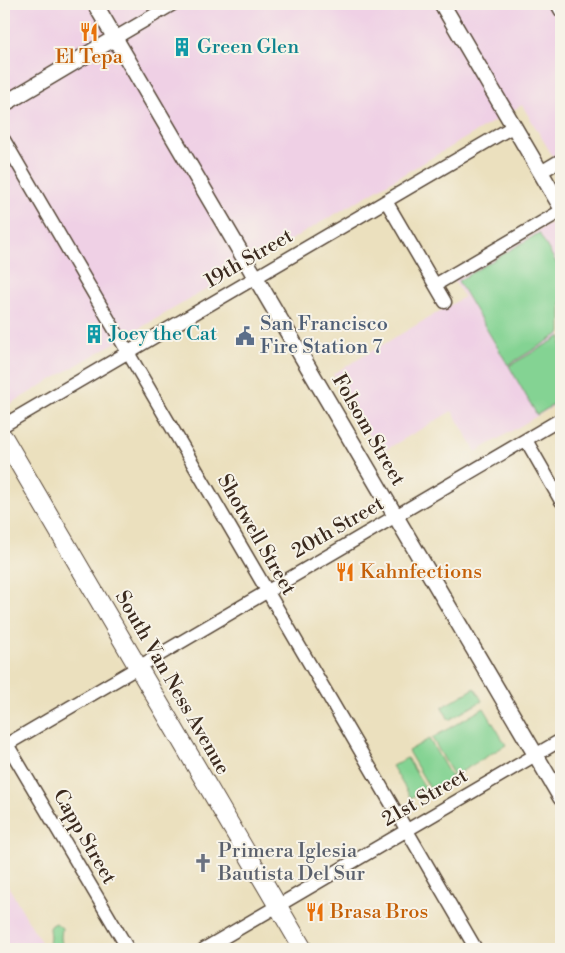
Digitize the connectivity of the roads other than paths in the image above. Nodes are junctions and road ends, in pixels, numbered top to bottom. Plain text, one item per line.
1 (95, 4) edge
2 (173, 4) edge
3 (442, 4) edge
4 (557, 4) edge
5 (561, 11) edge
6 (115, 38) junction
7 (4, 104) edge
8 (514, 126) junction
9 (4, 140) edge
10 (561, 160) edge
11 (541, 172) junction
12 (386, 201) junction
13 (561, 207) edge
14 (561, 212) edge
15 (256, 276) junction
16 (435, 285) junction
17 (445, 302) dead end
18 (127, 352) junction
19 (561, 419) edge
20 (4, 425) edge
21 (4, 438) edge
22 (526, 440) junction
23 (561, 500) edge
24 (395, 516) junction
25 (267, 591) junction
26 (137, 667) junction
27 (561, 740) edge
28 (6, 745) edge
29 (536, 755) junction
30 (561, 798) edge
31 (407, 831) junction
32 (278, 907) junction
33 (128, 949) edge
34 (204, 949) edge
35 (302, 949) edge
36 (476, 949) edge

1 - 6 street, Folsom Street
2 - 6 street
3 - 8 street
4 - 5 street
6 - 7 street
6 - 15 street, Folsom Street
8 - 11 street
8 - 12 street, 19th Street
9 - 18 street, Shotwell Street
10 - 11 street
11 - 13 street
12 - 15 street, 19th Street
12 - 16 street
14 - 16 street
15 - 18 street, 19th Street
15 - 24 street, Folsom Street
16 - 17 street
18 - 20 street, 19th Street
18 - 25 street, Shotwell Street
19 - 22 street, 20th Street
21 - 26 main road, South Van Ness Avenue
22 - 23 street
22 - 24 street, 20th Street
24 - 25 street, 20th Street
24 - 29 street, Folsom Street
25 - 26 street, 20th Street
25 - 31 street, Shotwell Street
26 - 28 street, 20th Street
26 - 32 main road, South Van Ness Avenue
27 - 29 street, 21st Street
28 - 33 street, Capp Street
29 - 30 street, Folsom Street
29 - 31 street, 21st Street
31 - 32 street, 21st Street
31 - 36 street, Shotwell Street
32 - 34 street, 21st Street
32 - 35 main road, South Van Ness Avenue

